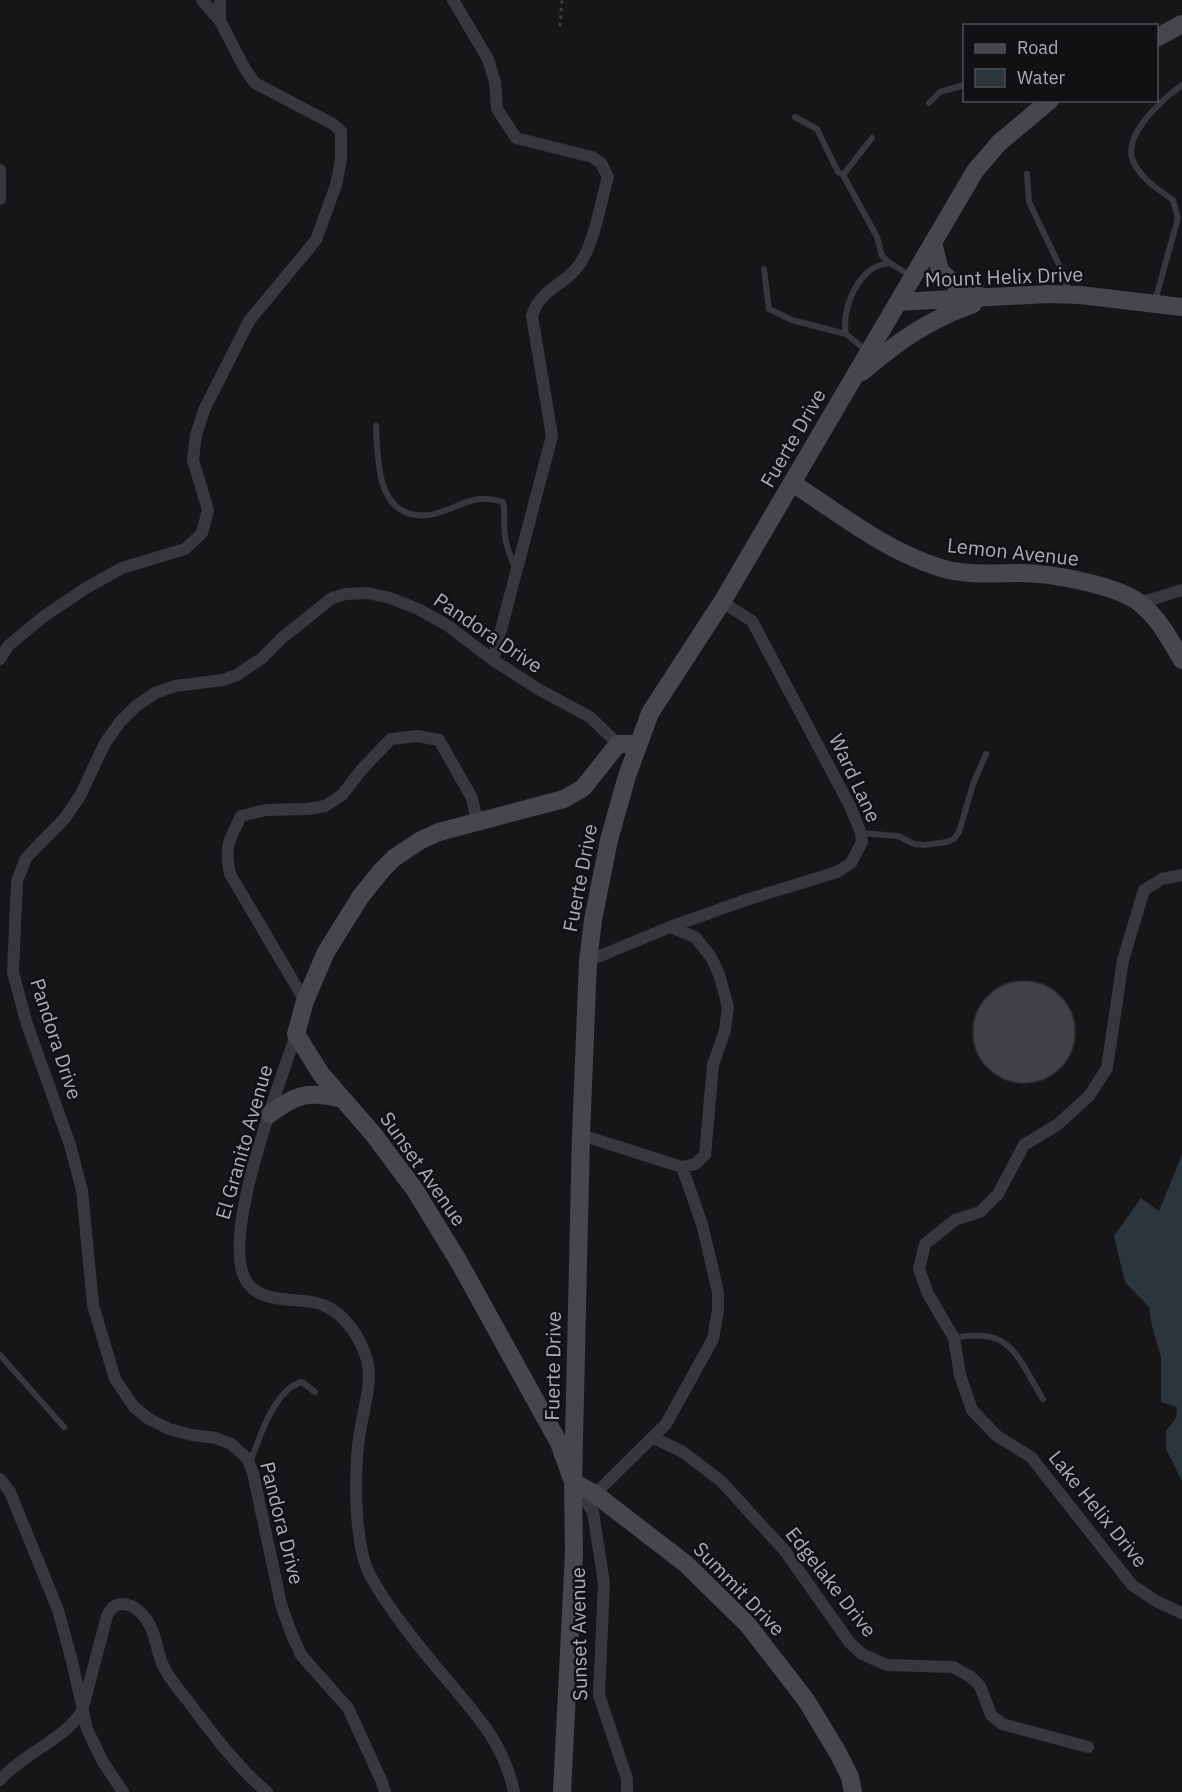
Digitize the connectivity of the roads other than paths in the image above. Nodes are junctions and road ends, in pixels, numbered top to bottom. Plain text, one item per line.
1 (202, 0) edge
2 (220, 0) edge
3 (453, 0) edge
4 (220, 21) junction
5 (1182, 24) edge
6 (1158, 37) edge
7 (963, 85) edge
8 (1182, 85) edge
9 (1048, 102) edge
10 (929, 103) dead end
11 (795, 117) dead end
12 (872, 138) dead end
13 (0, 170) edge
14 (1027, 174) dead end
15 (843, 175) junction
16 (0, 199) edge
17 (1182, 199) edge
18 (1173, 200) junction
19 (933, 242) junction
20 (890, 263) junction
21 (764, 270) dead end
22 (913, 277) junction
23 (1070, 295) junction
24 (988, 298) junction
25 (898, 302) junction
26 (1150, 303) junction
27 (1182, 307) edge
28 (846, 334) junction
29 (868, 352) junction
30 (852, 381) junction
31 (376, 426) dead end
32 (792, 483) junction
33 (516, 568) junction
34 (1182, 590) edge
35 (722, 602) junction
36 (1140, 603) junction
37 (0, 659) edge
38 (492, 660) junction
39 (1182, 660) edge
40 (618, 744) junction
41 (637, 744) junction
42 (986, 754) dead end
43 (477, 822) junction
44 (861, 832) junction
45 (1182, 875) edge
46 (670, 927) junction
47 (588, 961) junction
48 (305, 1001) junction
49 (296, 1034) junction
50 (343, 1099) junction
51 (270, 1114) junction
52 (581, 1135) junction
53 (682, 1167) junction
54 (954, 1338) junction
55 (0, 1355) edge
56 (315, 1392) dead end
57 (1043, 1399) dead end
58 (64, 1427) dead end
59 (654, 1438) junction
60 (249, 1464) junction
61 (0, 1479) edge
62 (573, 1482) junction
63 (595, 1494) junction
64 (1182, 1613) edge
65 (82, 1711) junction
66 (1088, 1747) dead end
67 (0, 1780) edge
68 (123, 1792) edge
69 (267, 1792) edge
70 (385, 1792) edge
71 (514, 1792) edge
72 (562, 1792) edge
73 (627, 1792) edge
74 (853, 1792) edge

1 - 4 street
2 - 4 street
3 - 33 street
4 - 37 street
5 - 6 main road
7 - 10 lane
8 - 18 lane
9 - 19 main road, Fuerte Drive
11 - 15 lane
12 - 15 lane
13 - 16 street
14 - 23 lane
15 - 20 lane
17 - 18 lane
18 - 26 lane
19 - 22 main road, Fuerte Drive
19 - 24 main road
20 - 22 lane
20 - 28 lane
21 - 28 lane
22 - 25 main road, Fuerte Drive
23 - 24 main road, Mount Helix Drive
23 - 26 main road, Mount Helix Drive
24 - 25 main road, Mount Helix Drive
24 - 30 main road
25 - 29 main road, Fuerte Drive
26 - 27 main road, Mount Helix Drive
28 - 29 lane
29 - 30 main road, Fuerte Drive
30 - 32 main road, Fuerte Drive
31 - 33 lane
32 - 35 main road, Fuerte Drive
32 - 36 main road, Lemon Avenue
33 - 38 street
34 - 36 street
35 - 41 main road, Fuerte Drive
35 - 44 street, Ward Lane
36 - 39 main road, Lemon Avenue
38 - 40 street, Pandora Drive
38 - 60 street, Pandora Drive
40 - 41 main road
40 - 43 main road
41 - 47 main road, Fuerte Drive
42 - 44 lane
43 - 48 main road
43 - 48 street
44 - 46 street, Ward Lane
45 - 54 street, Lake Helix Drive
46 - 47 street, Ward Lane
46 - 53 street
47 - 52 main road, Fuerte Drive
48 - 49 main road
49 - 50 main road, Sunset Avenue
49 - 51 street, El Granito Avenue
50 - 51 main road
50 - 62 main road, Sunset Avenue
51 - 71 street, El Granito Avenue
52 - 53 street
52 - 62 main road, Fuerte Drive
53 - 59 street
54 - 57 lane
54 - 64 street, Lake Helix Drive
55 - 58 lane
56 - 60 lane
59 - 63 street
59 - 66 street, Edgelake Drive
60 - 70 street, Pandora Drive
61 - 65 street
62 - 63 main road, Summit Drive
62 - 72 main road, Fuerte Drive
62 - 73 street, Sunset Avenue
63 - 74 main road, Summit Drive
65 - 67 street
65 - 68 street
65 - 69 street

